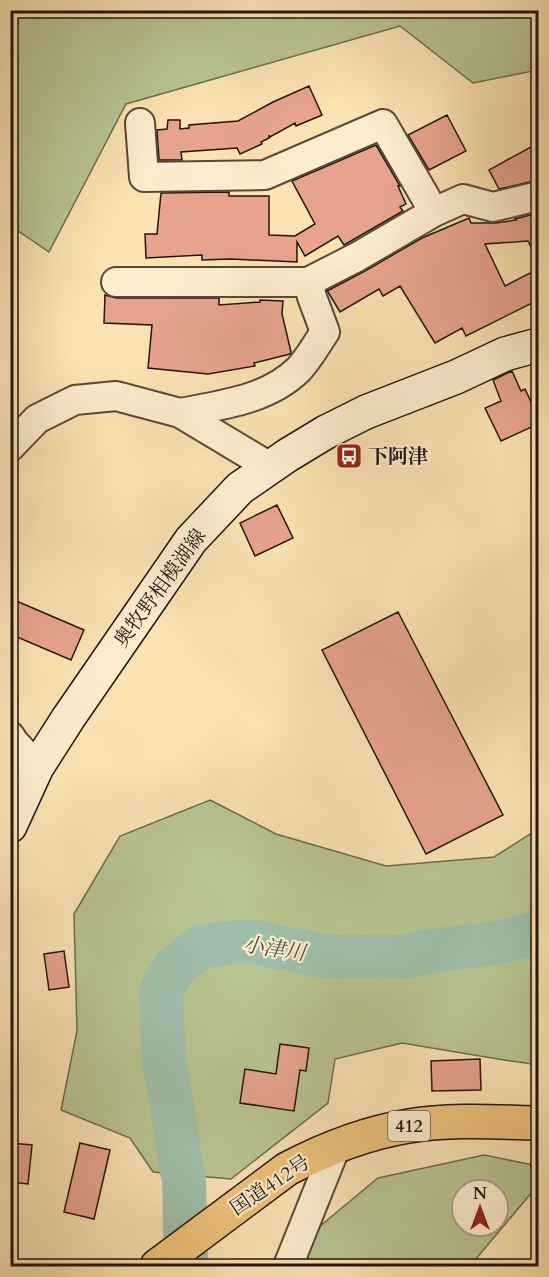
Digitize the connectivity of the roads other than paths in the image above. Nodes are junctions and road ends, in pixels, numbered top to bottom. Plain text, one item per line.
1 (140, 123) dead end
2 (538, 196) edge
3 (434, 212) junction
4 (116, 282) dead end
5 (308, 282) junction
6 (538, 345) edge
7 (180, 413) junction
8 (10, 447) edge
9 (270, 467) junction
10 (10, 736) edge
11 (37, 767) junction
12 (10, 826) edge
13 (538, 1123) edge
14 (336, 1146) junction
15 (157, 1266) edge
16 (288, 1266) edge

1 - 3 street
2 - 3 street
3 - 5 street
4 - 5 street
5 - 7 street
6 - 9 main road, 奥牧野相模湖線
7 - 8 street
7 - 9 street
9 - 11 main road, 奥牧野相模湖線
10 - 11 street
11 - 12 main road, 奥牧野相模湖線
13 - 14 highway, 国道412号 / 412
14 - 15 highway, 国道412号 / 412
14 - 16 street

